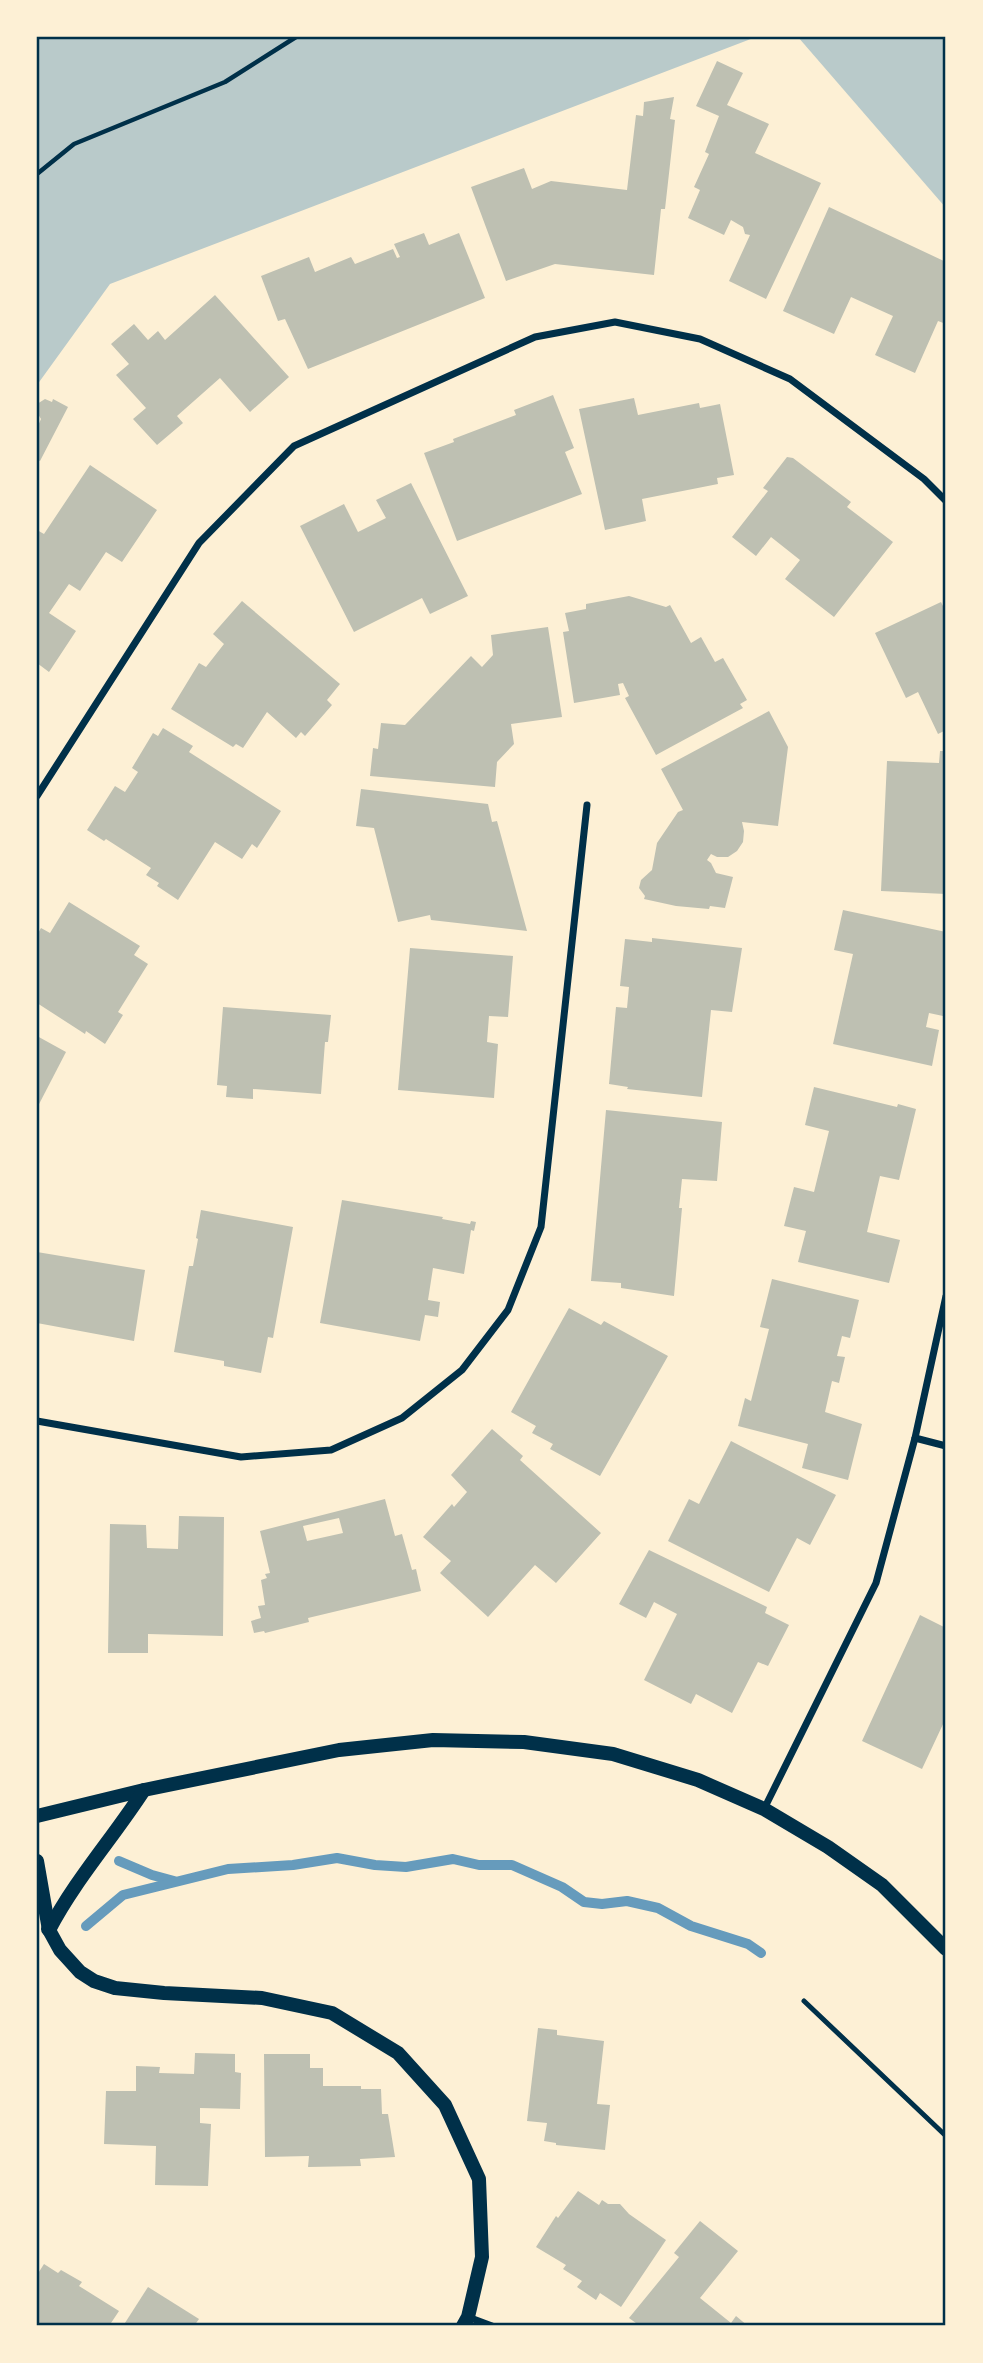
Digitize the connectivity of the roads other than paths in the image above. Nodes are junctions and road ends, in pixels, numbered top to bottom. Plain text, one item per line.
1 (946, 501) edge
2 (37, 796) edge
3 (587, 804) dead end
4 (946, 1296) edge
5 (37, 1421) edge
6 (915, 1438) junction
7 (946, 1446) edge
8 (144, 1790) junction
9 (764, 1809) junction
10 (37, 1816) edge
11 (37, 1861) edge
12 (37, 1914) edge
13 (49, 1930) junction
14 (946, 1949) edge
15 (804, 2001) dead end
16 (946, 2136) edge
17 (466, 2322) edge
18 (492, 2326) edge

1 - 2 street
3 - 5 street
4 - 6 street
6 - 7 street
6 - 9 street
8 - 9 main road
8 - 10 main road
8 - 13 main road
9 - 14 main road
11 - 13 main road
12 - 13 main road
13 - 17 main road
15 - 16 lane
17 - 18 street

